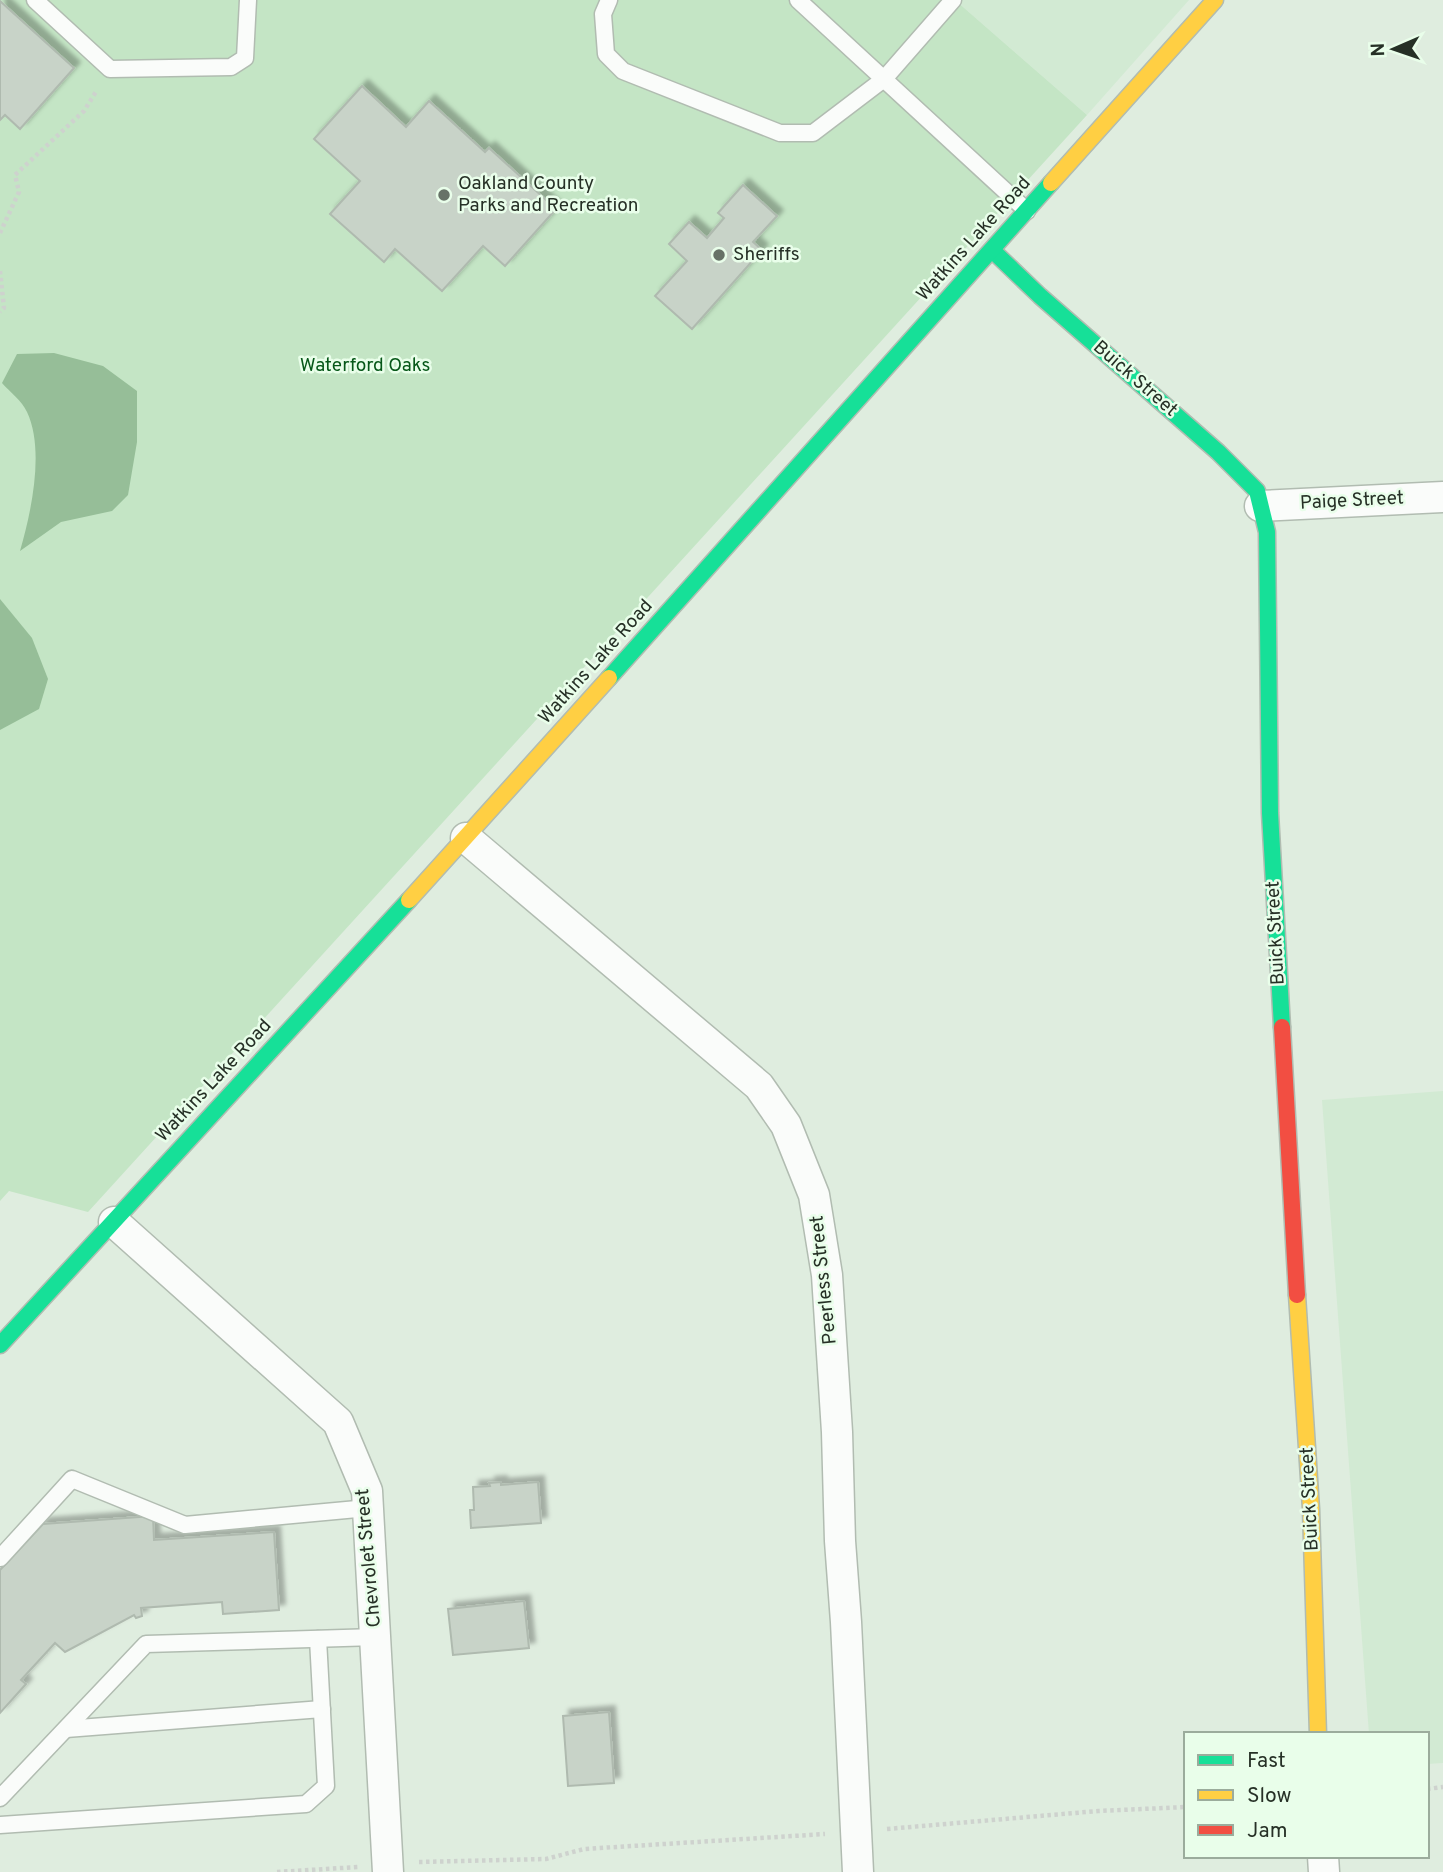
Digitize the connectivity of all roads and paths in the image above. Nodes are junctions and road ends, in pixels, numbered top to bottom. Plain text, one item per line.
1 (35, 0) edge
2 (248, 0) edge
3 (609, 0) edge
4 (798, 0) edge
5 (953, 0) edge
6 (1215, 0) edge
7 (110, 69) junction
8 (884, 79) junction
9 (1027, 211) junction
10 (0, 233) edge
11 (992, 250) junction
12 (0, 271) edge
13 (0, 312) edge
14 (1443, 496) edge
15 (1261, 506) junction
16 (466, 838) junction
17 (114, 1222) junction
18 (0, 1345) edge
19 (368, 1508) junction
20 (0, 1558) edge
21 (376, 1637) junction
22 (318, 1639) junction
23 (322, 1709) junction
24 (66, 1729) junction
25 (1318, 1732) edge
26 (0, 1798) edge
27 (1184, 1807) edge
28 (0, 1825) edge
29 (855, 1832) junction
30 (388, 1868) edge
31 (277, 1872) edge
32 (858, 1872) edge

1 - 7 lane
2 - 7 lane
3 - 8 lane
4 - 8 lane
5 - 8 lane
6 - 9 street, Watkins Lake Road
7 - 10 path
8 - 9 lane
9 - 11 street, Watkins Lake Road
11 - 15 street, Buick Street
11 - 16 street, Watkins Lake Road
12 - 13 path
14 - 15 street, Paige Street
15 - 25 street, Buick Street
16 - 17 street, Watkins Lake Road
16 - 29 street, Peerless Street
17 - 18 street, Watkins Lake Road
17 - 19 street, Chevrolet Street
19 - 20 lane
19 - 21 street, Chevrolet Street
21 - 22 lane
21 - 30 street, Chevrolet Street
22 - 23 lane
22 - 24 lane
23 - 24 lane
23 - 28 lane
24 - 26 lane
27 - 29 path
29 - 30 path
29 - 32 street, Peerless Street
30 - 31 path

